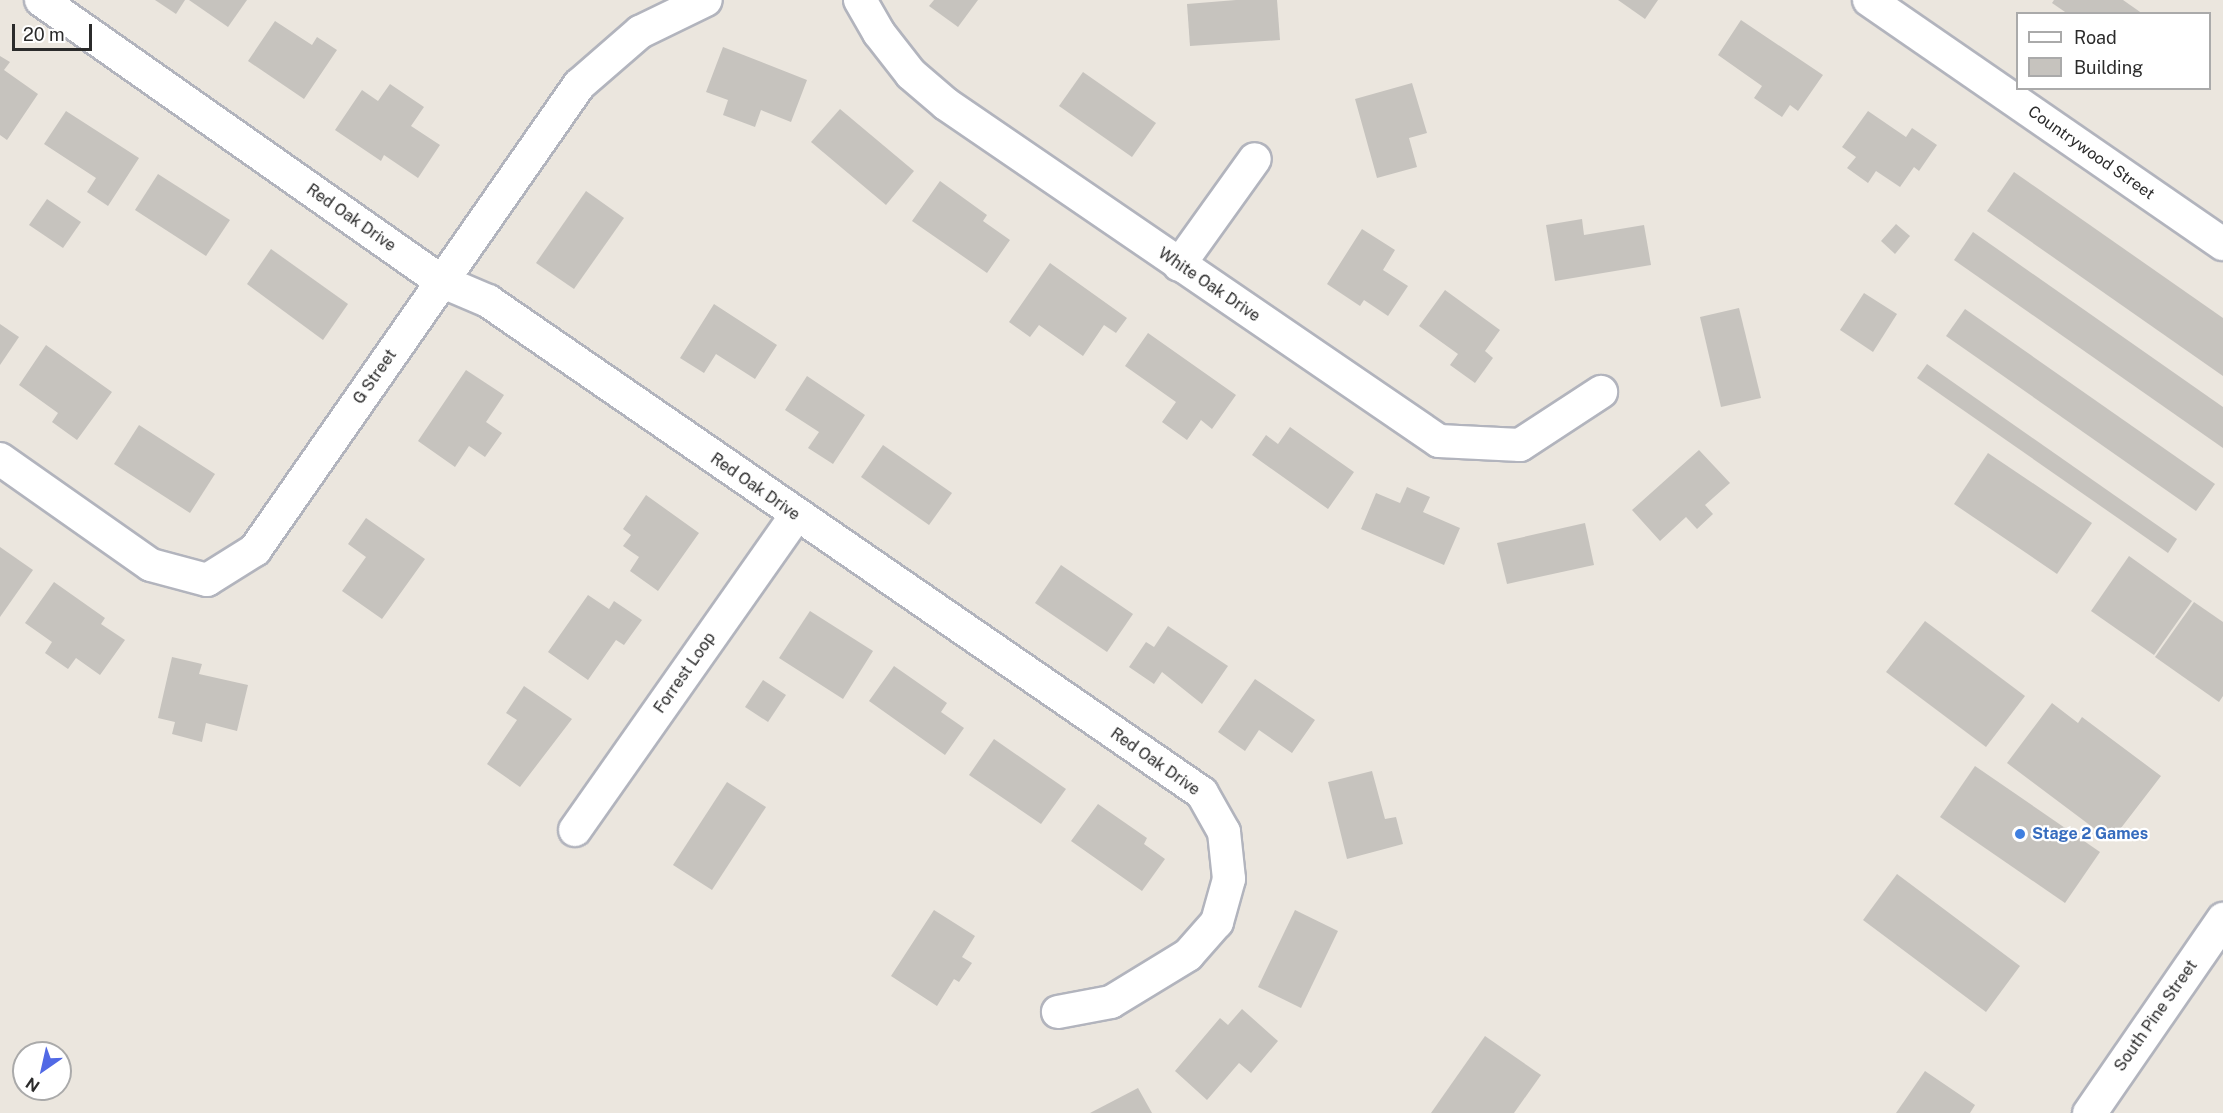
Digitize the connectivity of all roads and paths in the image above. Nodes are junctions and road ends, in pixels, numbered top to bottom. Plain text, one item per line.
1 (40, 0) edge
2 (706, 0) edge
3 (860, 0) edge
4 (1869, 0) edge
5 (1255, 159) dead end
6 (2223, 244) edge
7 (1179, 265) junction
8 (441, 281) junction
9 (1601, 392) dead end
10 (0, 459) edge
11 (796, 516) junction
12 (575, 830) dead end
13 (2223, 919) edge
14 (1058, 1012) dead end
15 (2090, 1113) edge

1 - 8 street, Red Oak Drive
2 - 8 street, G Street
3 - 7 street, White Oak Drive
4 - 6 street, Countrywood Street
5 - 7 street
7 - 9 street, White Oak Drive
8 - 10 street, G Street
8 - 11 street, Red Oak Drive
11 - 12 street, Forrest Loop
11 - 14 street, Red Oak Drive
13 - 15 main road, South Pine Street

